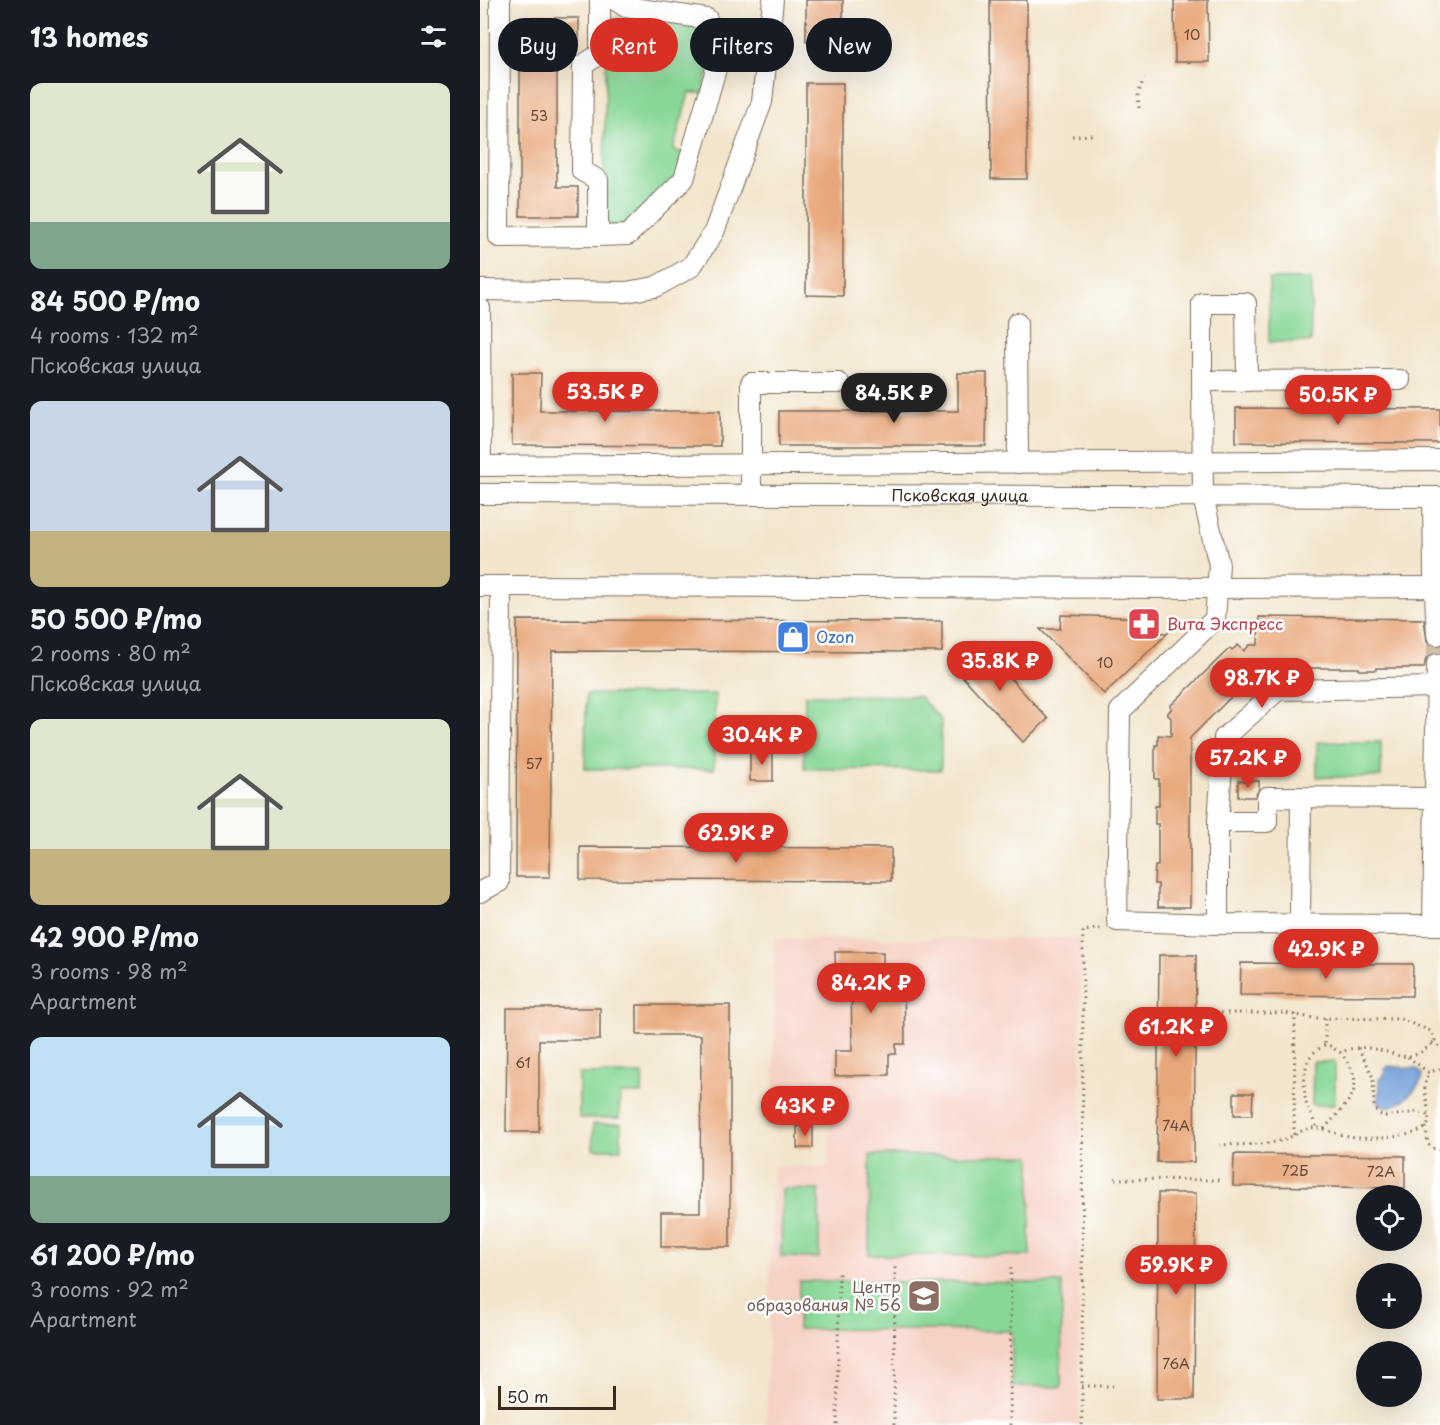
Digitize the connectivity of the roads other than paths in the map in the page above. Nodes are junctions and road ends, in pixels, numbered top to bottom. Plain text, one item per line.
1 (500, 0) edge
2 (600, 0) edge
3 (615, 0) edge
4 (773, 0) edge
5 (598, 236) junction
6 (480, 290) edge
7 (480, 308) edge
8 (1017, 323) dead end
9 (1401, 380) dead end
10 (1202, 381) junction
11 (1247, 381) junction
12 (839, 382) dead end
13 (1440, 460) edge
14 (1203, 462) junction
15 (1018, 463) junction
16 (751, 465) junction
17 (480, 494) edge
18 (751, 495) junction
19 (1203, 496) junction
20 (1437, 497) edge
21 (480, 586) edge
22 (501, 586) junction
23 (1438, 587) edge
24 (1217, 588) junction
25 (1437, 635) dead end
26 (1437, 664) dead end
27 (1438, 687) edge
28 (1301, 798) junction
29 (1437, 798) edge
30 (1218, 822) junction
31 (480, 892) edge
32 (1218, 924) junction
33 (1300, 924) junction
34 (1437, 925) edge

1 - 5 street
2 - 5 street
3 - 5 street
4 - 6 street
7 - 16 street
8 - 15 street
9 - 11 street
10 - 11 street
10 - 11 street
10 - 14 street
12 - 16 street
13 - 14 street
14 - 15 street
14 - 19 street
15 - 16 street
16 - 18 street
17 - 18 street, Псковская улица
18 - 19 street, Псковская улица
19 - 20 street, Псковская улица
19 - 24 street
20 - 23 street
21 - 22 street
22 - 24 street
22 - 31 street
23 - 24 street
23 - 25 street
24 - 32 street
26 - 27 street
27 - 29 street
27 - 30 street
28 - 29 street
28 - 30 street
28 - 33 street
29 - 34 street
30 - 32 street
32 - 33 street
33 - 34 street

